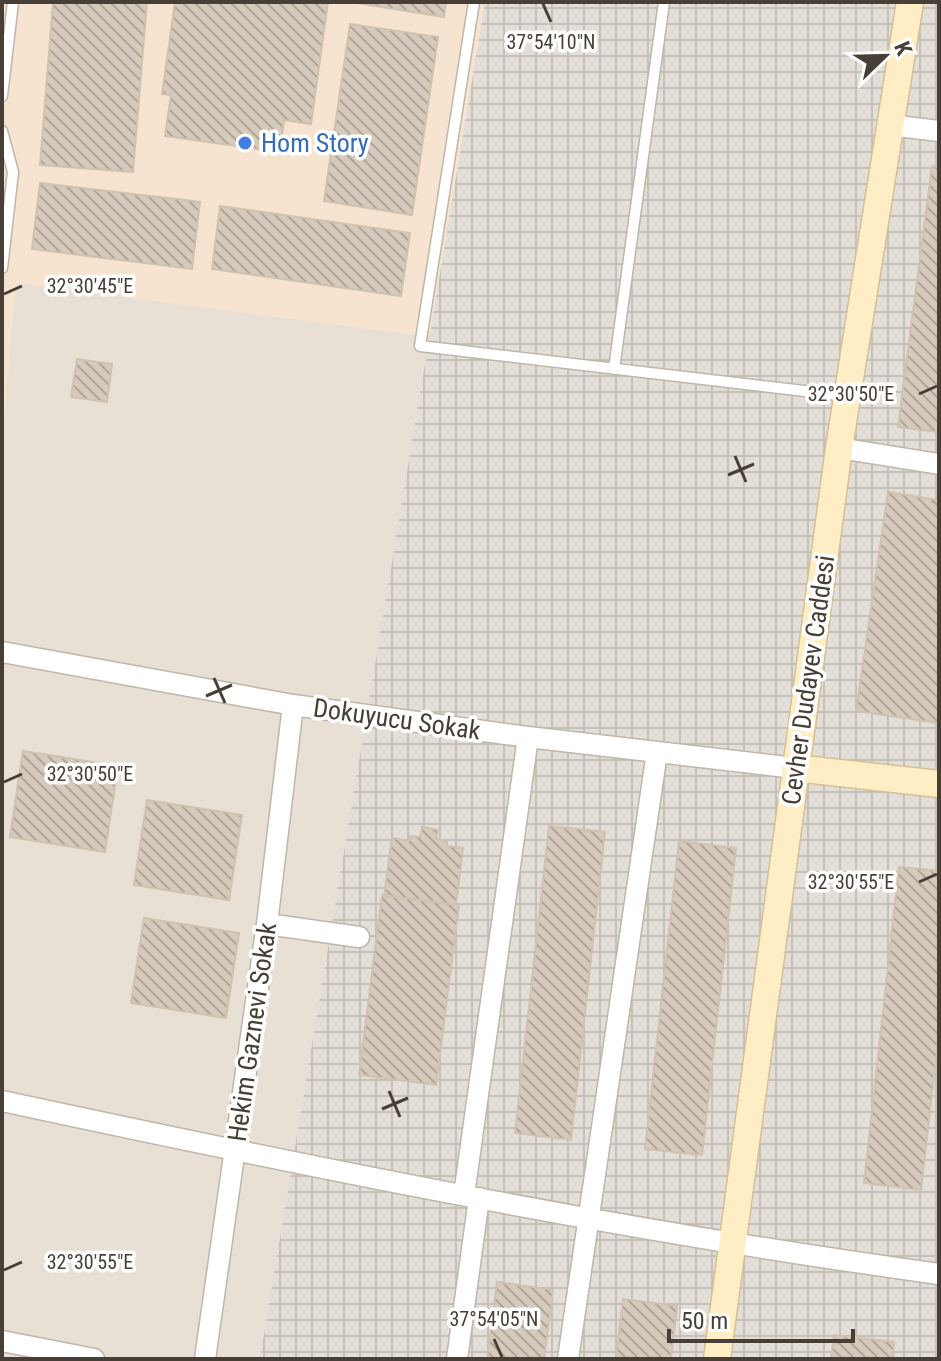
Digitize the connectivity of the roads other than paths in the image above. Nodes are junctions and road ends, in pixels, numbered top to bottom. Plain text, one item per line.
1 (13, 2) edge
2 (474, 2) edge
3 (664, 2) edge
4 (910, 2) edge
5 (2, 96) edge
6 (889, 125) junction
7 (939, 131) edge
8 (2, 134) edge
9 (2, 268) edge
10 (614, 369) junction
11 (847, 396) junction
12 (839, 448) junction
13 (939, 464) edge
14 (2, 652) edge
15 (293, 705) junction
16 (528, 737) junction
17 (657, 752) junction
18 (795, 768) junction
19 (939, 784) edge
20 (267, 924) junction
21 (359, 937) dead end
22 (2, 1101) edge
23 (236, 1152) junction
24 (472, 1196) junction
25 (588, 1219) junction
26 (731, 1246) junction
27 (939, 1274) edge
28 (2, 1341) edge
29 (94, 1359) edge
30 (205, 1359) edge
31 (457, 1359) edge
32 (568, 1359) edge
33 (717, 1359) edge

1 - 5 lane
2 - 10 lane
3 - 10 lane
4 - 6 street, Cevher Dudayev Caddesi
6 - 7 street
6 - 11 street, Cevher Dudayev Caddesi
8 - 9 lane
10 - 11 lane
11 - 12 street, Cevher Dudayev Caddesi
12 - 13 street
12 - 18 street, Cevher Dudayev Caddesi
14 - 15 street, Dokuyucu Sokak
15 - 16 street, Dokuyucu Sokak
15 - 20 street, Hekim Gaznevi Sokak
16 - 17 street, Dokuyucu Sokak
16 - 24 street
17 - 18 street, Dokuyucu Sokak
17 - 25 street
18 - 19 street
18 - 26 street, Cevher Dudayev Caddesi
20 - 21 street
20 - 23 street, Hekim Gaznevi Sokak
22 - 23 street
23 - 24 street
23 - 30 street, Hekim Gaznevi Sokak
24 - 25 street
24 - 31 street
25 - 26 street
25 - 32 street
26 - 27 street
26 - 33 street, Cevher Dudayev Caddesi
28 - 29 street

